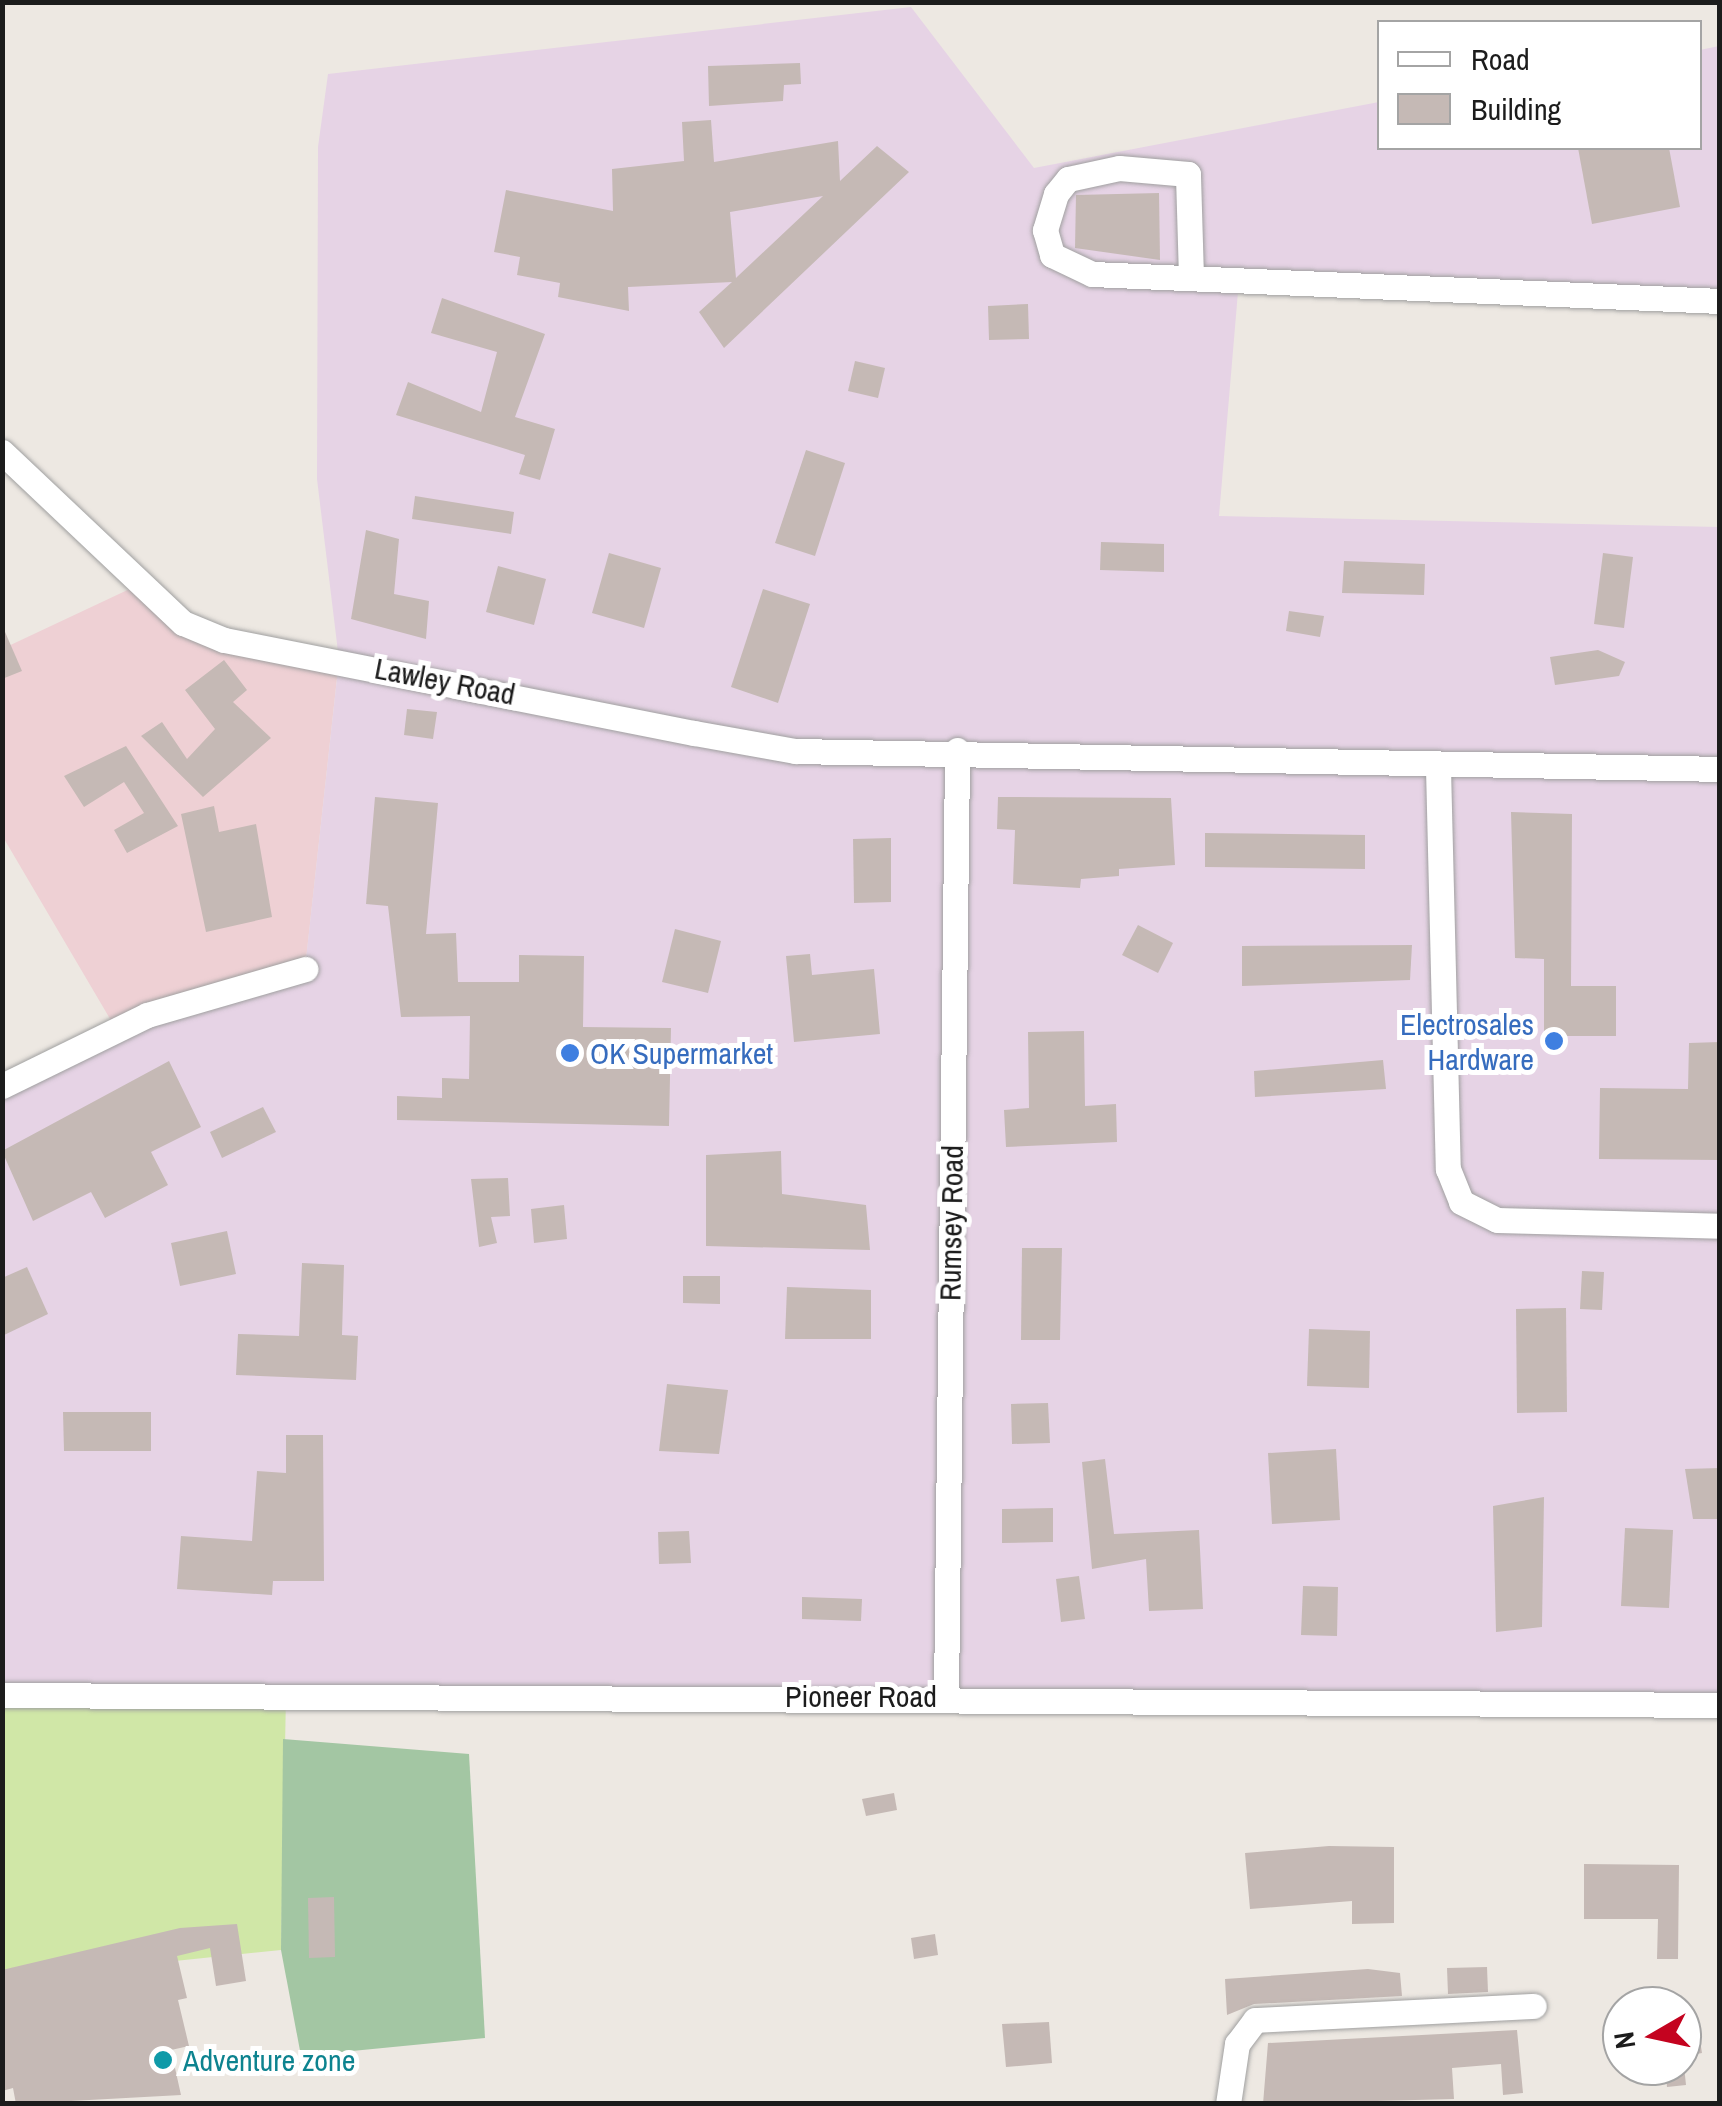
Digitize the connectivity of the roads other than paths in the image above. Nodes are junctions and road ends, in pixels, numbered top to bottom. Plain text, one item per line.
1 (1191, 278) junction
2 (1720, 302) edge
3 (2, 452) edge
4 (956, 750) junction
5 (1438, 768) junction
6 (1720, 769) edge
7 (305, 968) dead end
8 (2, 1086) edge
9 (1720, 1226) edge
10 (2, 1695) edge
11 (946, 1697) junction
12 (1720, 1706) edge
13 (1534, 2006) dead end
14 (1228, 2104) edge

1 - 1 street
1 - 2 street
3 - 4 street, Lawley Road
4 - 5 street, Lawley Road
4 - 11 street, Rumsey Road
5 - 6 street, Lawley Road
5 - 9 street
7 - 8 street
10 - 11 street, Pioneer Road
11 - 12 street, Pioneer Road
13 - 14 street

